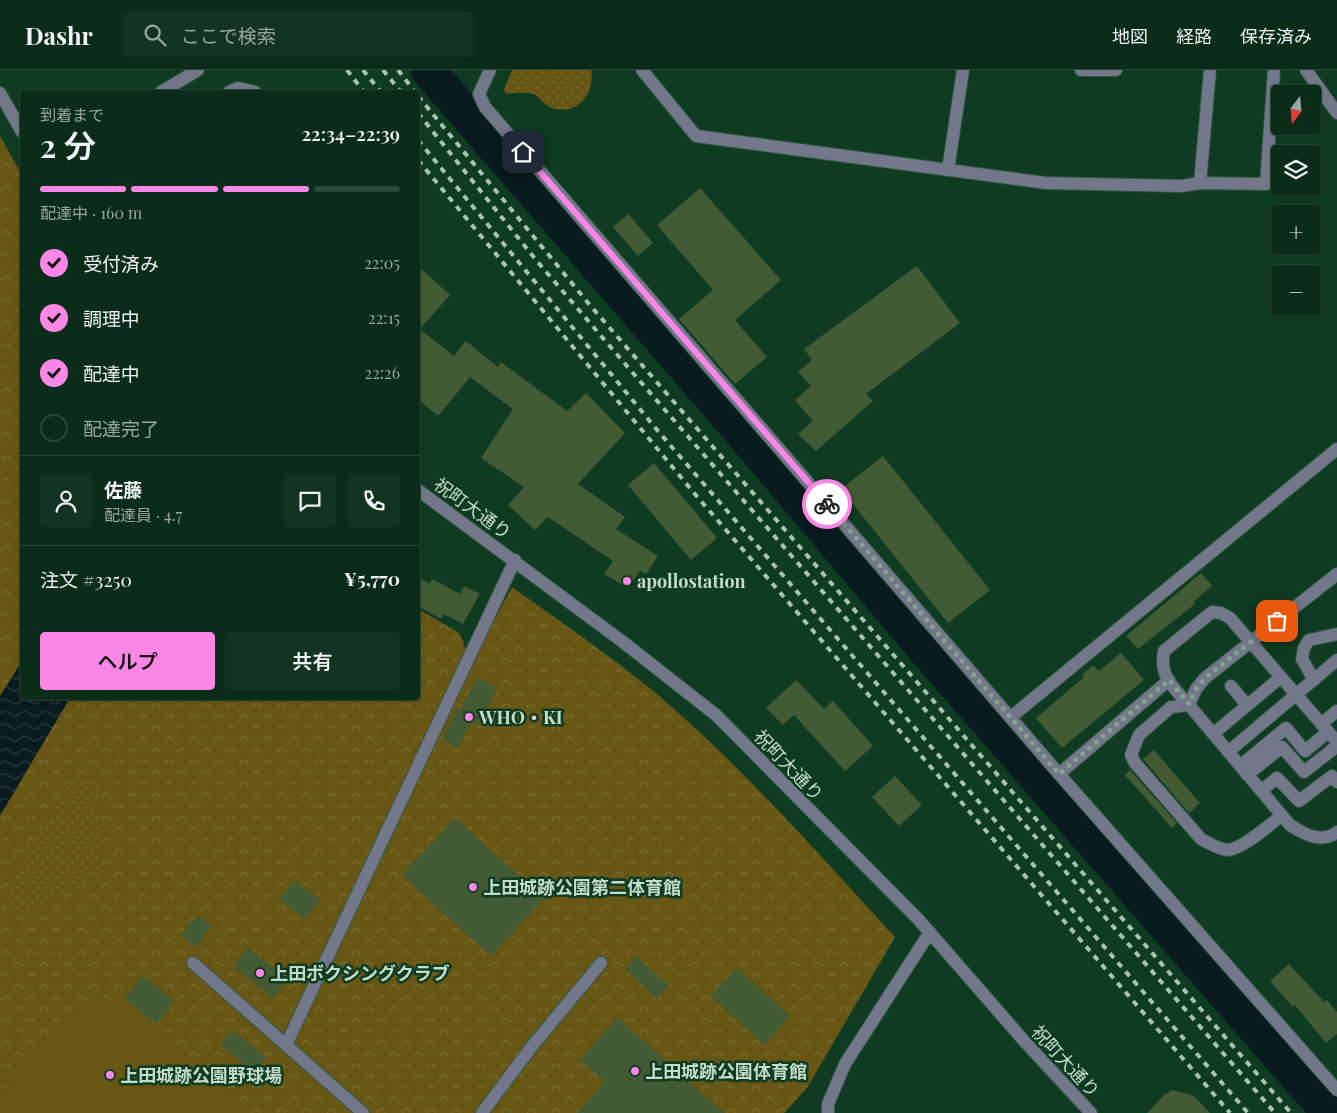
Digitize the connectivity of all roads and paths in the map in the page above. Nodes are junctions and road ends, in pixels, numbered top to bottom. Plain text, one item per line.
1 (198, 70) edge
2 (490, 70) edge
3 (642, 70) edge
4 (963, 70) edge
5 (1081, 70) edge
6 (1116, 70) edge
7 (1210, 70) edge
8 (1274, 70) edge
9 (1306, 70) edge
10 (164, 90) edge
11 (234, 90) edge
12 (246, 90) edge
13 (0, 93) edge
14 (1337, 113) edge
15 (20, 128) edge
16 (948, 170) junction
17 (1200, 183) junction
18 (1337, 449) edge
19 (420, 491) edge
20 (515, 560) junction
21 (1335, 580) edge
22 (1337, 634) edge
23 (1250, 642) junction
24 (1337, 660) edge
25 (1281, 677) junction
26 (1169, 680) junction
27 (1314, 680) junction
28 (1231, 686) dead end
29 (1296, 695) junction
30 (1189, 704) junction
31 (1247, 705) junction
32 (1337, 710) edge
33 (1011, 717) junction
34 (1325, 728) junction
35 (1213, 734) junction
36 (1337, 742) edge
37 (1337, 746) edge
38 (1228, 752) junction
39 (1243, 771) junction
40 (1059, 774) junction
41 (1337, 782) edge
42 (1261, 791) junction
43 (1281, 816) junction
44 (1337, 832) edge
45 (930, 932) junction
46 (193, 963) dead end
47 (601, 963) dead end
48 (286, 1045) junction
49 (1337, 1090) edge
50 (363, 1113) edge
51 (482, 1113) edge
52 (828, 1113) edge
53 (1091, 1113) edge

1 - 10 street
2 - 33 street
3 - 16 street
4 - 16 street
5 - 6 street
7 - 17 street
8 - 17 street
9 - 14 street
11 - 12 street
13 - 15 street
16 - 17 street
18 - 33 street
19 - 20 street, 祝町大通り
20 - 45 street, 祝町大通り
20 - 48 street
21 - 23 street
22 - 27 street
23 - 25 street
23 - 26 street
23 - 30 street
24 - 27 street
25 - 29 street
25 - 31 street
26 - 30 street
26 - 40 street
27 - 29 street
28 - 31 street
29 - 34 street
29 - 38 street
30 - 35 street
30 - 43 street
31 - 35 street
32 - 34 street
33 - 40 street
34 - 36 street
34 - 39 street
35 - 38 street
37 - 39 street
38 - 39 street
39 - 42 street
40 - 49 street
41 - 42 street
42 - 43 street
43 - 44 street
45 - 52 street
45 - 53 street, 祝町大通り
46 - 48 street
47 - 51 street
48 - 50 street

